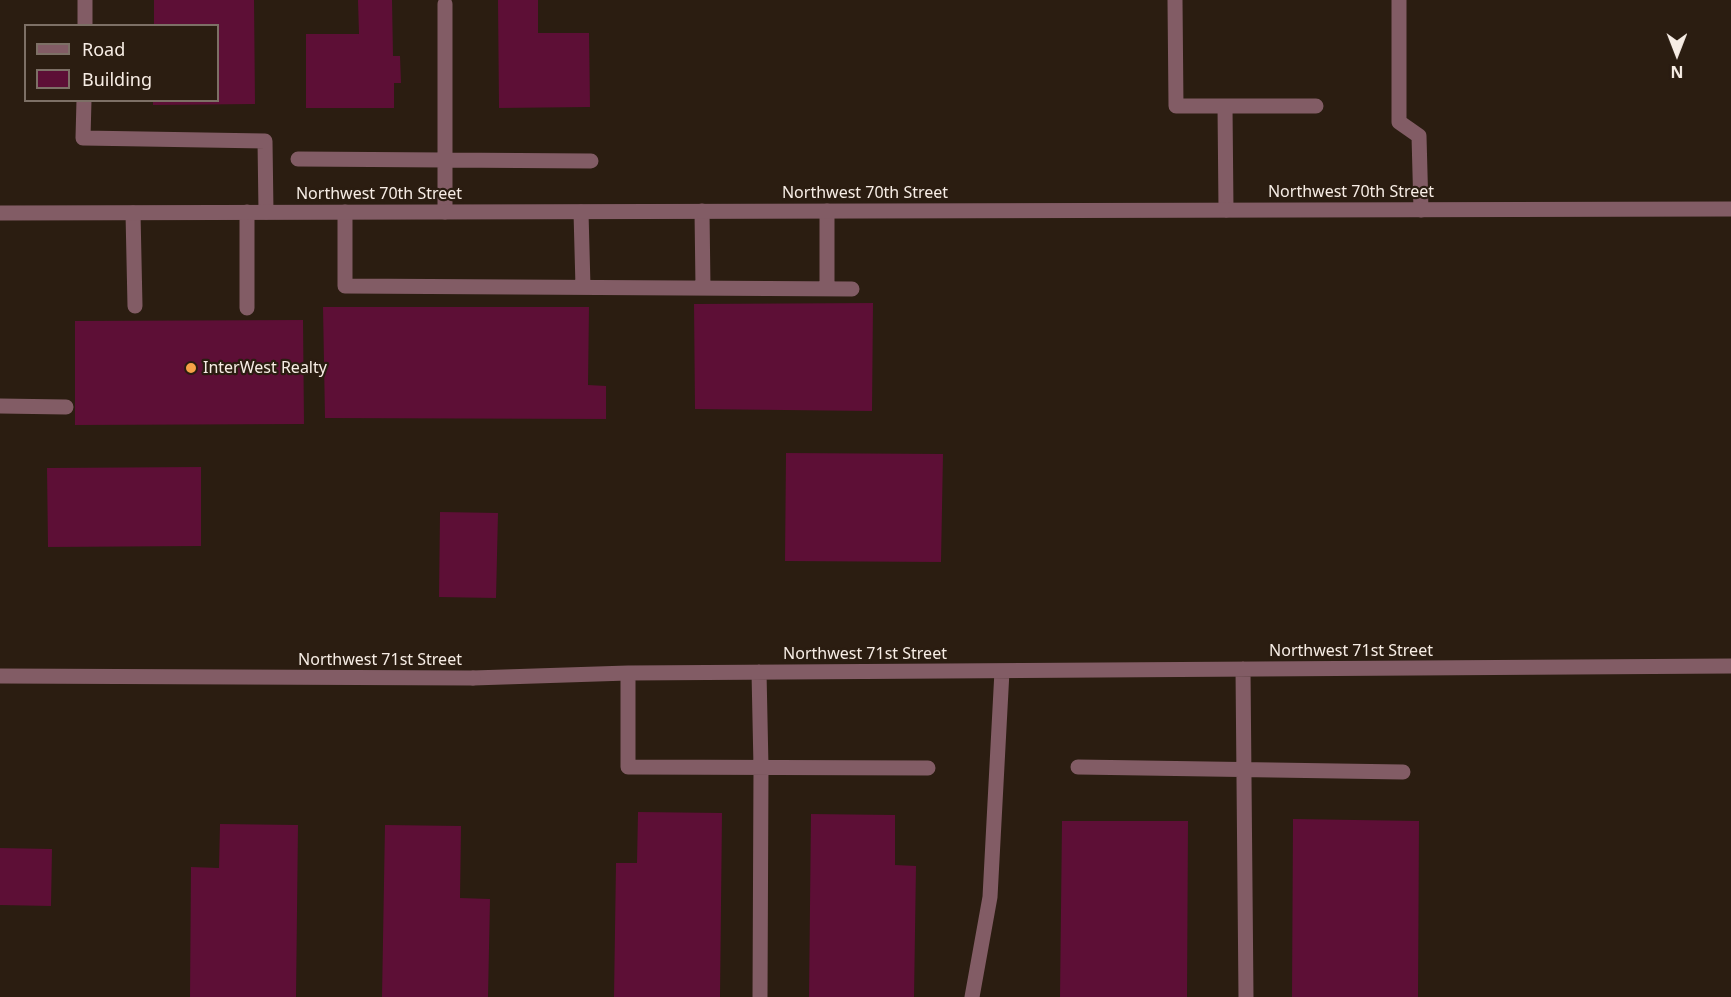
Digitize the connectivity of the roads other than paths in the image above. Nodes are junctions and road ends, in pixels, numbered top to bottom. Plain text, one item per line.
1 (85, 0) edge
2 (1175, 0) edge
3 (1399, 0) edge
4 (446, 4) dead end
5 (85, 24) edge
6 (84, 102) edge
7 (1225, 106) junction
8 (1317, 106) dead end
9 (298, 159) dead end
10 (446, 160) junction
11 (591, 161) dead end
12 (1731, 209) edge
13 (1226, 210) junction
14 (1420, 210) junction
15 (702, 211) junction
16 (827, 211) junction
17 (247, 212) junction
18 (266, 212) junction
19 (345, 212) junction
20 (446, 212) junction
21 (581, 212) junction
22 (0, 213) edge
23 (134, 213) junction
24 (583, 287) junction
25 (703, 288) junction
26 (827, 288) junction
27 (852, 289) dead end
28 (135, 306) dead end
29 (247, 308) dead end
30 (0, 406) edge
31 (66, 407) dead end
32 (1731, 666) edge
33 (1243, 669) junction
34 (1002, 671) junction
35 (759, 672) junction
36 (628, 673) junction
37 (0, 676) edge
38 (761, 767) junction
39 (1078, 767) dead end
40 (928, 768) dead end
41 (1244, 770) junction
42 (1403, 772) dead end
43 (760, 997) edge
44 (972, 997) edge
45 (1246, 997) edge

1 - 5 street
2 - 7 street
3 - 14 street
4 - 10 street
6 - 18 street
7 - 8 street
7 - 13 street
9 - 10 street
10 - 11 street
10 - 20 street
12 - 14 street, Northwest 70th Street
13 - 14 street, Northwest 70th Street
13 - 16 street, Northwest 70th Street
15 - 16 street, Northwest 70th Street
15 - 21 street, Northwest 70th Street
15 - 25 street
16 - 26 street
17 - 18 street, Northwest 70th Street
17 - 23 street, Northwest 70th Street
17 - 29 street
18 - 19 street, Northwest 70th Street
19 - 20 street, Northwest 70th Street
19 - 24 street
20 - 21 street, Northwest 70th Street
21 - 24 street
22 - 23 street, Northwest 70th Street
23 - 28 street
24 - 25 street
25 - 26 street
26 - 27 street
30 - 31 street
32 - 33 street, Northwest 71st Street
33 - 34 street, Northwest 71st Street
33 - 41 street
34 - 35 street, Northwest 71st Street
34 - 44 street
35 - 36 street, Northwest 71st Street
35 - 38 street
36 - 37 street, Northwest 71st Street
36 - 38 street
38 - 40 street
38 - 43 street
39 - 41 street
41 - 42 street
41 - 45 street

